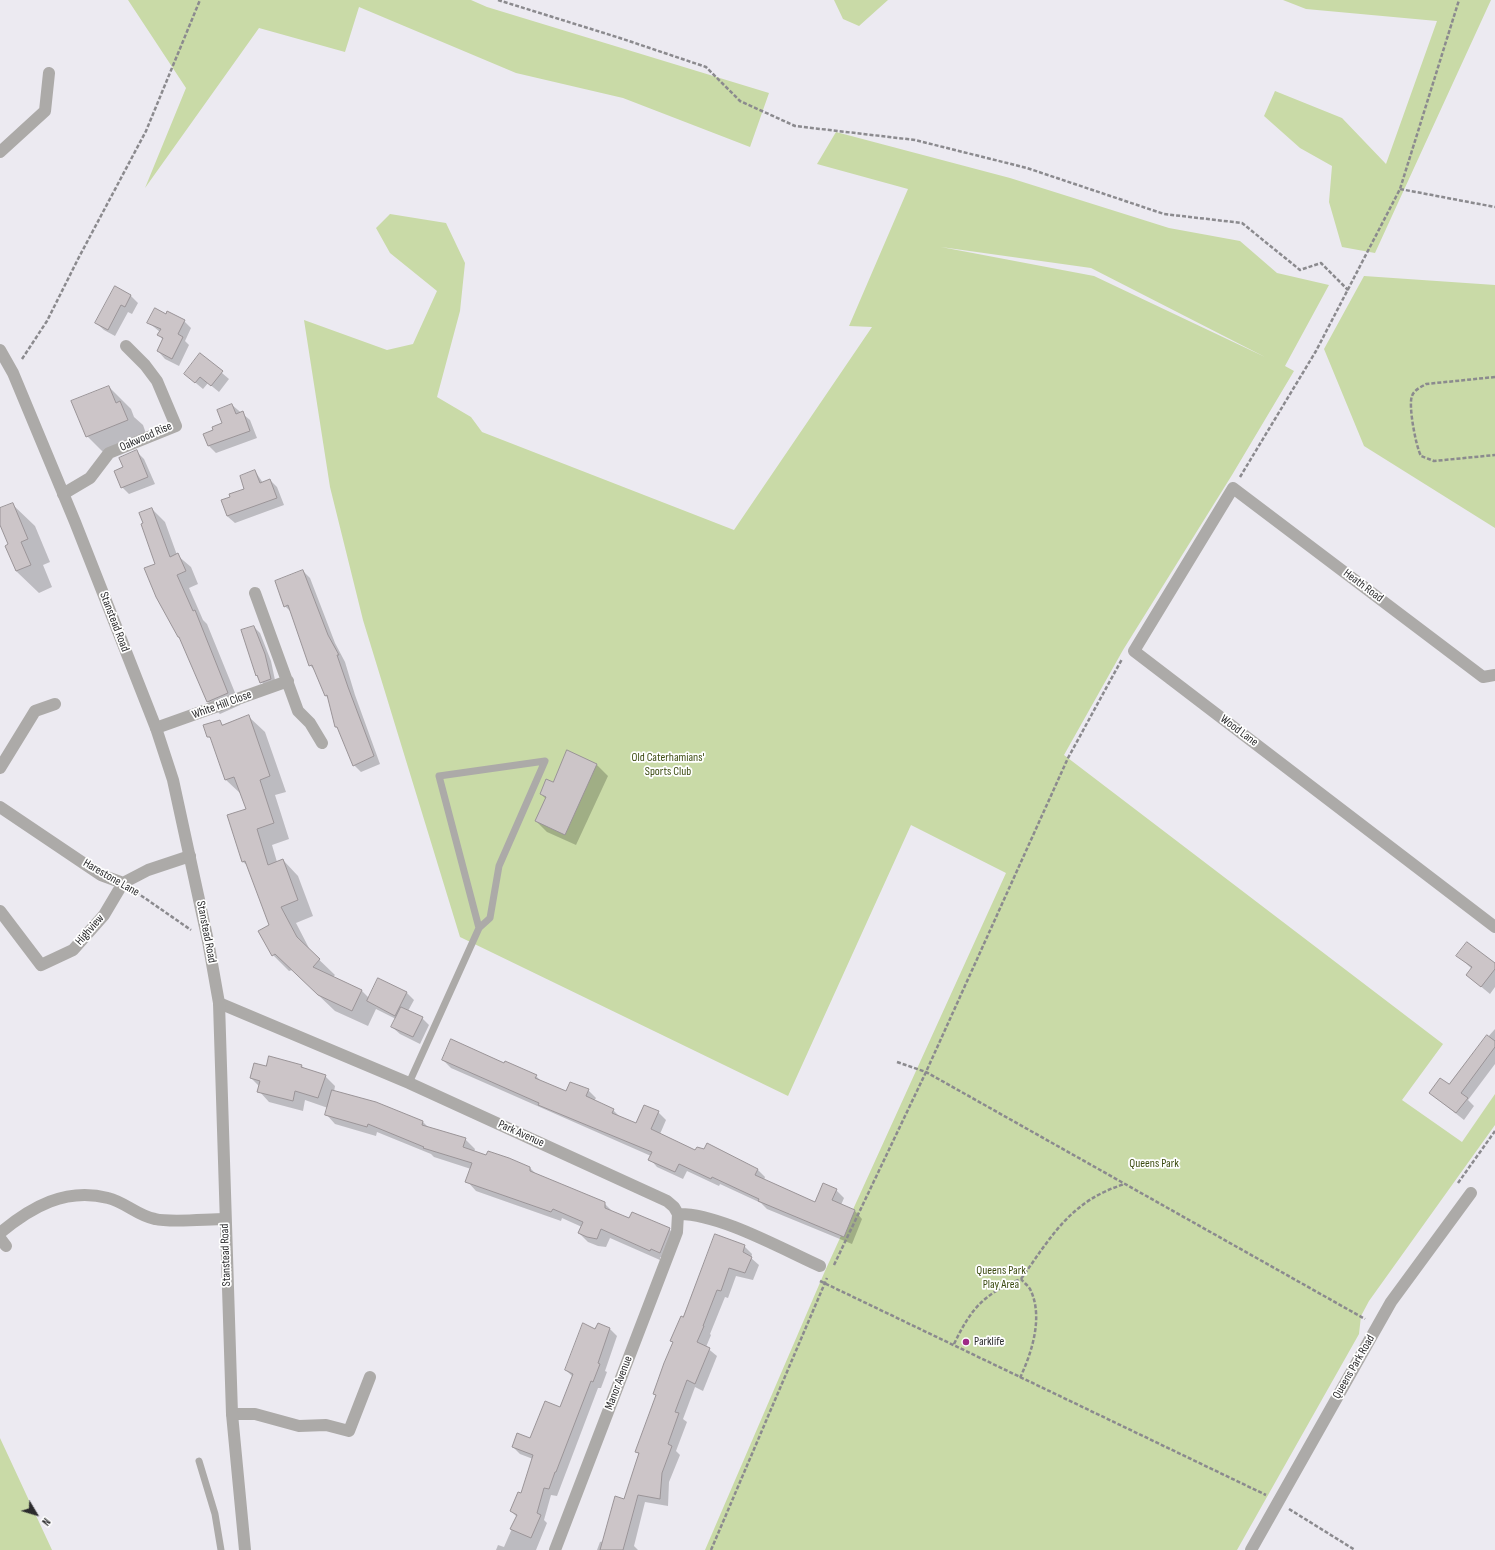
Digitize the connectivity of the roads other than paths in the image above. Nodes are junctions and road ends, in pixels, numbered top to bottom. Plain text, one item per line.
1 (49, 73) dead end
2 (0, 152) edge
3 (126, 346) dead end
4 (0, 350) edge
5 (1233, 488) joint
6 (62, 494) junction
7 (255, 593) dead end
8 (1495, 675) edge
9 (288, 681) junction
10 (55, 704) dead end
11 (156, 728) junction
12 (322, 743) dead end
13 (0, 768) edge
14 (0, 807) edge
15 (190, 856) junction
16 (123, 883) junction
17 (0, 911) edge
18 (1495, 927) edge
19 (479, 928) junction
20 (219, 1003) junction
21 (409, 1083) junction
22 (1472, 1193) dead end
23 (678, 1214) junction
24 (225, 1219) junction
25 (0, 1233) edge
26 (820, 1266) road end
27 (370, 1377) dead end
28 (232, 1414) junction
29 (200, 1461) dead end
30 (221, 1550) edge
31 (245, 1550) edge
32 (555, 1550) edge
33 (1251, 1550) edge

1 - 2 street
3 - 6 street, Oakwood Rise
4 - 6 street, Stanstead Road
5 - 8 street, Heath Road
5 - 18 street, Wood Lane
6 - 11 street, Stanstead Road
7 - 9 street
9 - 11 street, White Hill Close
9 - 12 street
10 - 13 street
11 - 15 street, Stanstead Road
14 - 16 street, Harestone Lane
15 - 16 street
15 - 20 street, Stanstead Road
16 - 17 street, Highview
19 - 19 lane
19 - 21 lane
20 - 21 street, Park Avenue
20 - 24 street, Stanstead Road
21 - 23 street, Park Avenue
22 - 33 street, Queens Park Road
23 - 26 street
23 - 32 street, Manor Avenue
24 - 25 street
24 - 28 street, Stanstead Road
27 - 28 street
28 - 31 street, Stanstead Road
29 - 30 lane

